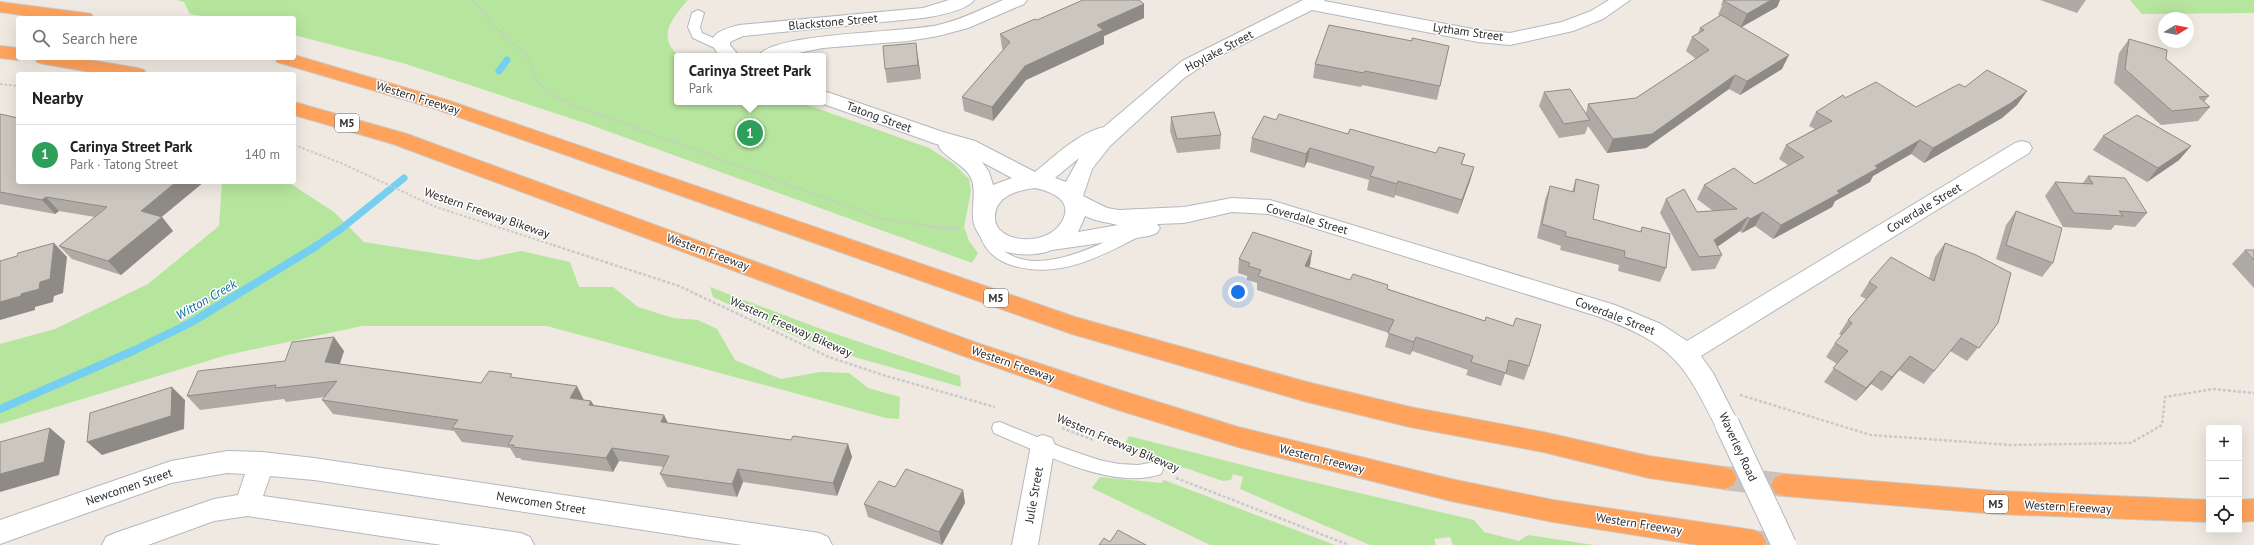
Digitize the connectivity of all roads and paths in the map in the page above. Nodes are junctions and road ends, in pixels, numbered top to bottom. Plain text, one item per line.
1 (473, 0) edge
2 (965, 0) edge
3 (1018, 0) edge
4 (1621, 0) edge
5 (1313, 2) edge
6 (0, 7) edge
7 (698, 13) dead end
8 (70, 16) edge
9 (725, 51) edge
10 (0, 52) edge
11 (773, 53) edge
12 (16, 54) edge
13 (56, 60) edge
14 (291, 60) edge
15 (125, 72) edge
16 (0, 84) edge
17 (16, 86) edge
18 (826, 98) edge
19 (296, 109) edge
20 (1112, 130) junction
21 (936, 137) junction
22 (296, 146) edge
23 (2022, 148) dead end
24 (1037, 181) junction
25 (1073, 199) junction
26 (984, 214) junction
27 (1184, 214) junction
28 (922, 226) junction
29 (1146, 228) junction
30 (1046, 245) junction
31 (1686, 353) junction
32 (1735, 393) dead end
33 (2254, 393) edge
34 (1003, 409) dead end
35 (1000, 428) dead end
36 (1061, 428) dead end
37 (1099, 443) dead end
38 (1043, 445) junction
39 (262, 463) junction
40 (1155, 469) joint
41 (1724, 478) tunnel mouth
42 (1784, 485) tunnel mouth
43 (247, 505) junction
44 (2254, 510) edge
45 (2206, 511) edge
46 (2242, 511) edge
47 (0, 532) edge
48 (1753, 542) dead end
49 (115, 545) edge
50 (521, 545) edge
51 (819, 545) edge
52 (1026, 545) edge
53 (1349, 545) edge
54 (1784, 545) edge

1 - 28 path
2 - 9 street, Blackstone Street
3 - 11 street, Blackstone Street
4 - 5 street, Lytham Street
5 - 20 street, Hoylake Street
6 - 8 highway
7 - 9 lane
10 - 12 highway
13 - 15 highway
14 - 41 highway, Western Freeway / M5
16 - 17 path
18 - 21 street, Tatong Street
19 - 48 highway, Western Freeway / M5
20 - 24 street, Hoylake Street
20 - 25 street, Hoylake Street
21 - 24 street, Tatong Street
21 - 26 street, Tatong Street
22 - 34 path, Western Freeway Bikeway
23 - 31 street, Coverdale Street
24 - 25 street
24 - 26 street
25 - 27 street, Coverdale Street
25 - 30 street
26 - 29 lane
26 - 30 street
27 - 29 street, Coverdale Street
27 - 31 street, Coverdale Street
28 - 28 path
29 - 30 street, Coverdale Street
31 - 54 street, Waverley Road, bridge
32 - 33 path
35 - 38 lane
36 - 37 path, Western Freeway Bikeway
38 - 40 lane
38 - 52 street, Julie Street
39 - 43 street
39 - 47 street, Newcomen Street
39 - 51 street, Newcomen Street
40 - 53 path, Western Freeway Bikeway
42 - 45 highway, Western Freeway / M5
43 - 49 street
43 - 50 street
44 - 46 highway

